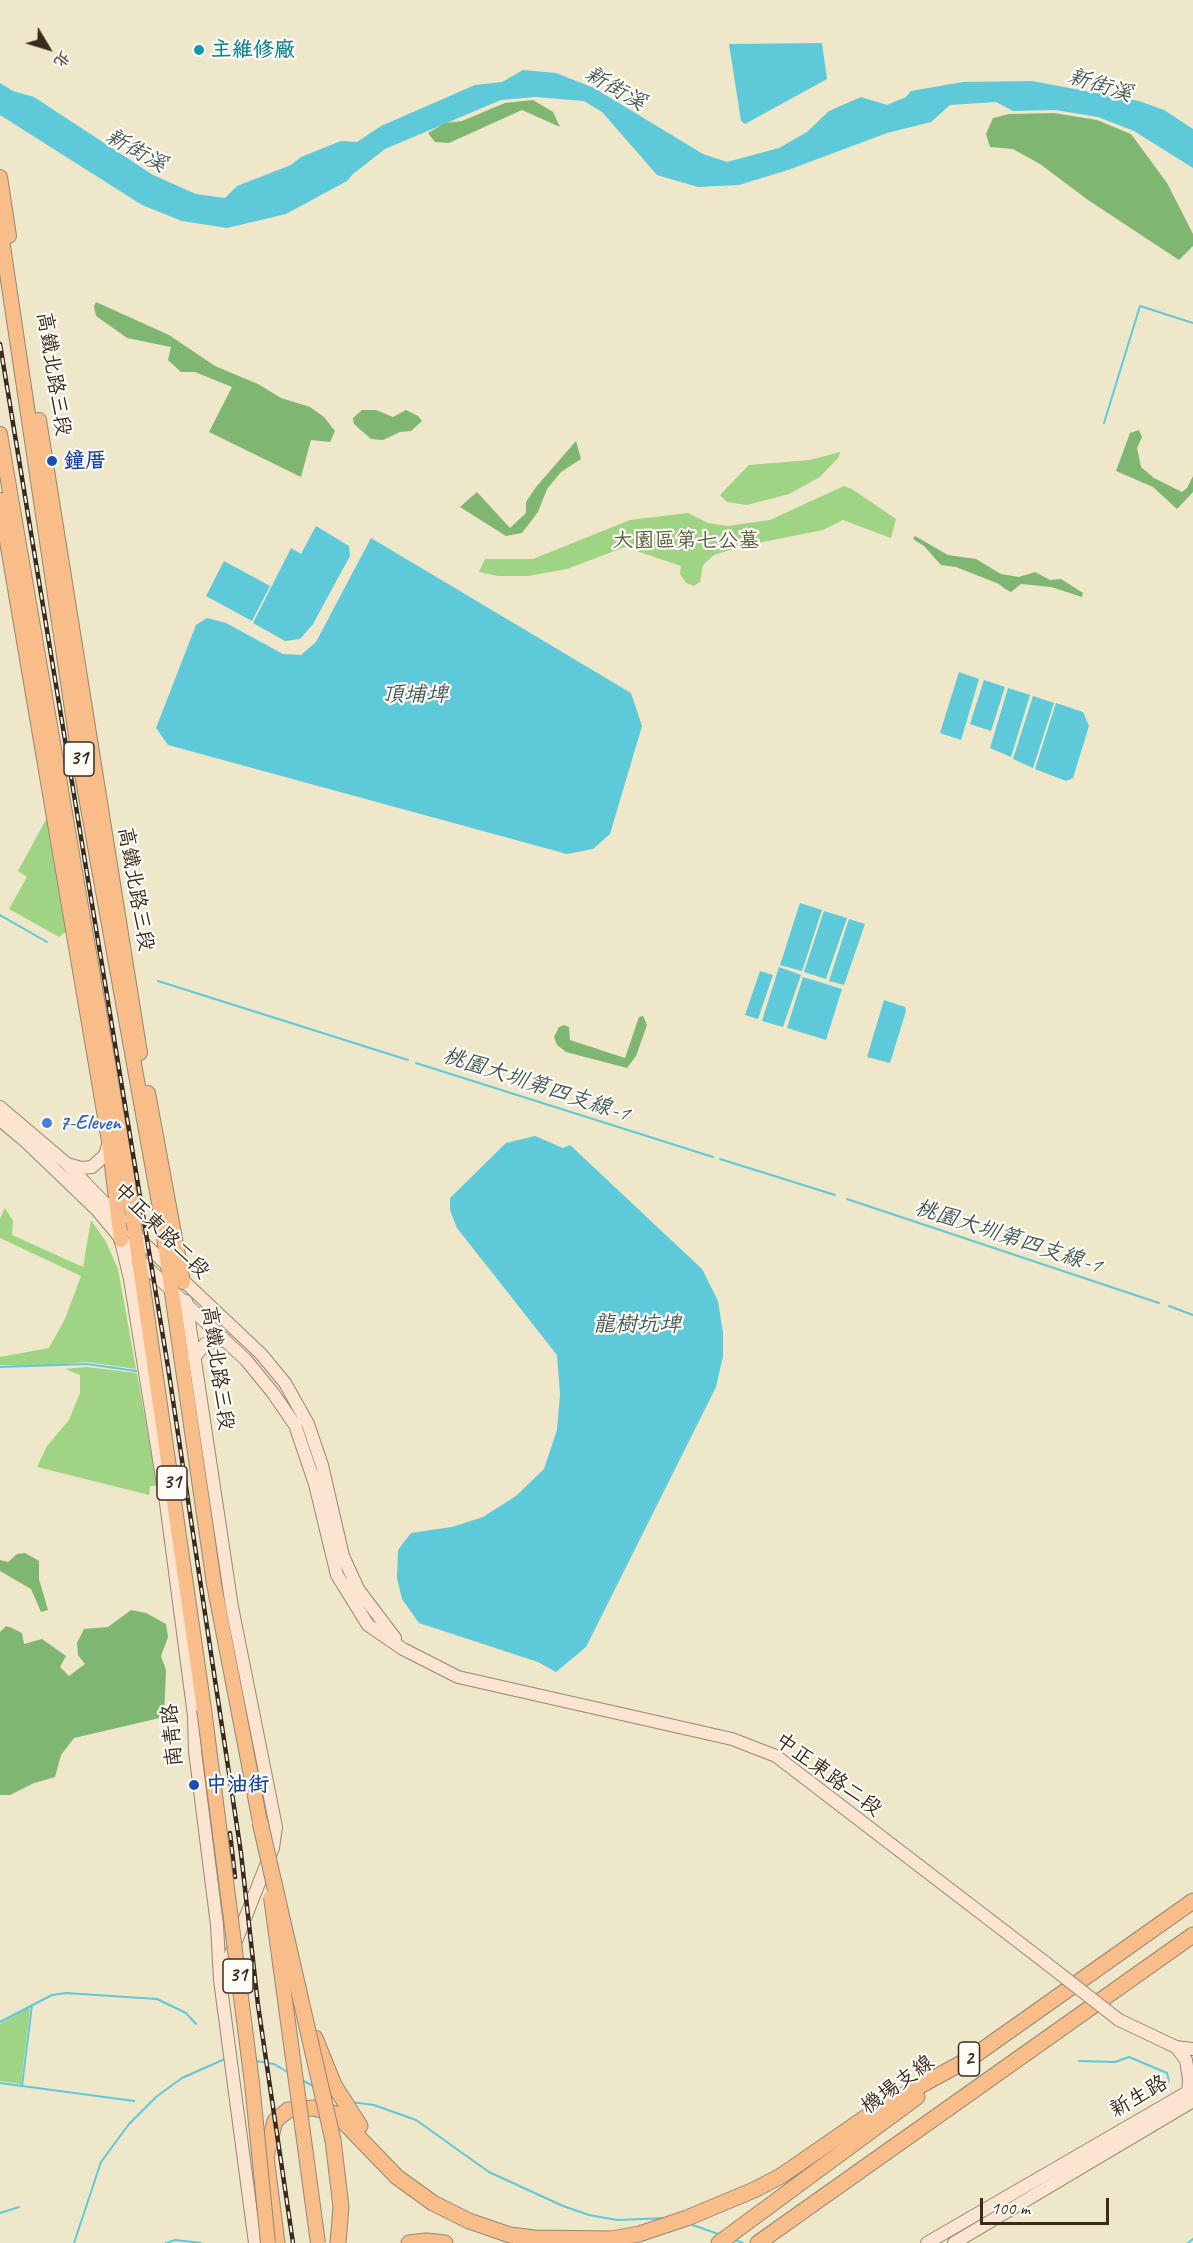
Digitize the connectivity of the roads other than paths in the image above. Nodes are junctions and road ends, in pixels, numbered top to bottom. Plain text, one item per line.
1 (0, 177) edge
2 (0, 226) edge
3 (0, 434) edge
4 (0, 500) edge
5 (74, 722) junction
6 (41, 743) junction
7 (96, 782) junction
8 (62, 797) junction
9 (141, 1062) junction
10 (139, 1095) junction
11 (0, 1107) edge
12 (0, 1120) edge
13 (109, 1141) junction
14 (66, 1163) junction
15 (118, 1217) junction
16 (136, 1236) junction
17 (121, 1240) junction
18 (137, 1258) junction
19 (168, 1267) junction
20 (177, 1286) junction
21 (186, 1303) junction
22 (225, 1340) junction
23 (194, 1358) junction
24 (232, 1607) joint
25 (403, 1649) junction
26 (195, 1731) junction
27 (211, 1744) dead end
28 (260, 1822) junction
29 (1193, 1901) edge
30 (1193, 1935) edge
31 (224, 1954) junction
32 (303, 2007) junction
33 (1176, 2047) junction
34 (1193, 2049) edge
35 (967, 2060) junction
36 (1190, 2096) edge
37 (771, 2237) edge
38 (534, 2238) junction
39 (255, 2243) edge
40 (268, 2243) edge
41 (277, 2243) edge
42 (318, 2243) edge
43 (338, 2243) edge
44 (409, 2243) edge
45 (445, 2243) edge
46 (719, 2243) edge
47 (758, 2243) edge
48 (927, 2243) edge
49 (954, 2243) edge

1 - 7 main road, 高鐵北路三段
2 - 5 main road, 高鐵北路三段 / 31
3 - 8 main road, 31
4 - 6 main road
5 - 7 main road
5 - 10 main road, 高鐵北路三段 / 31
6 - 8 main road
6 - 13 main road
7 - 9 main road, 高鐵北路三段
8 - 16 main road, 31
9 - 10 main road
9 - 20 main road, 高鐵北路三段
10 - 19 main road, 高鐵北路三段 / 31
11 - 14 main road, 中正東路二段
12 - 17 main road, 中正東路二段
13 - 14 main road
13 - 15 main road
14 - 15 main road, 中正東路二段
15 - 16 main road, 中正東路二段
15 - 17 main road
16 - 18 main road, 31
16 - 19 main road, 中正東路二段
17 - 18 main road, 中正東路二段
17 - 26 main road, 南青路
18 - 20 main road, 中正東路二段
18 - 40 main road, 南青路 / 31, bridge
19 - 20 main road, 高鐵北路三段 / 31
20 - 21 main road, 高鐵北路三段
20 - 25 main road, 中正東路二段
20 - 28 main road, 高鐵北路三段 / 31
21 - 22 main road, 中正東路二段
21 - 23 main road, 高鐵北路三段
22 - 23 main road
22 - 25 main road, 中正東路二段
23 - 24 main road, 高鐵北路三段
24 - 31 main road, 南青路
25 - 33 main road, 中正東路二段, bridge
26 - 27 main road
26 - 31 main road, 南青路
28 - 32 highway, bridge
28 - 42 main road, 31, bridge
29 - 35 highway, 機場支線 / 2
30 - 37 highway, 2
31 - 39 main road, 南青路
32 - 38 highway, bridge
32 - 43 highway, bridge
33 - 34 main road, 中正東路二段
33 - 36 main road
35 - 38 highway
35 - 46 highway, 機場支線 / 2
36 - 48 main road, 新生路
36 - 49 main road, 新生路
37 - 47 highway
38 - 41 highway
44 - 45 highway

